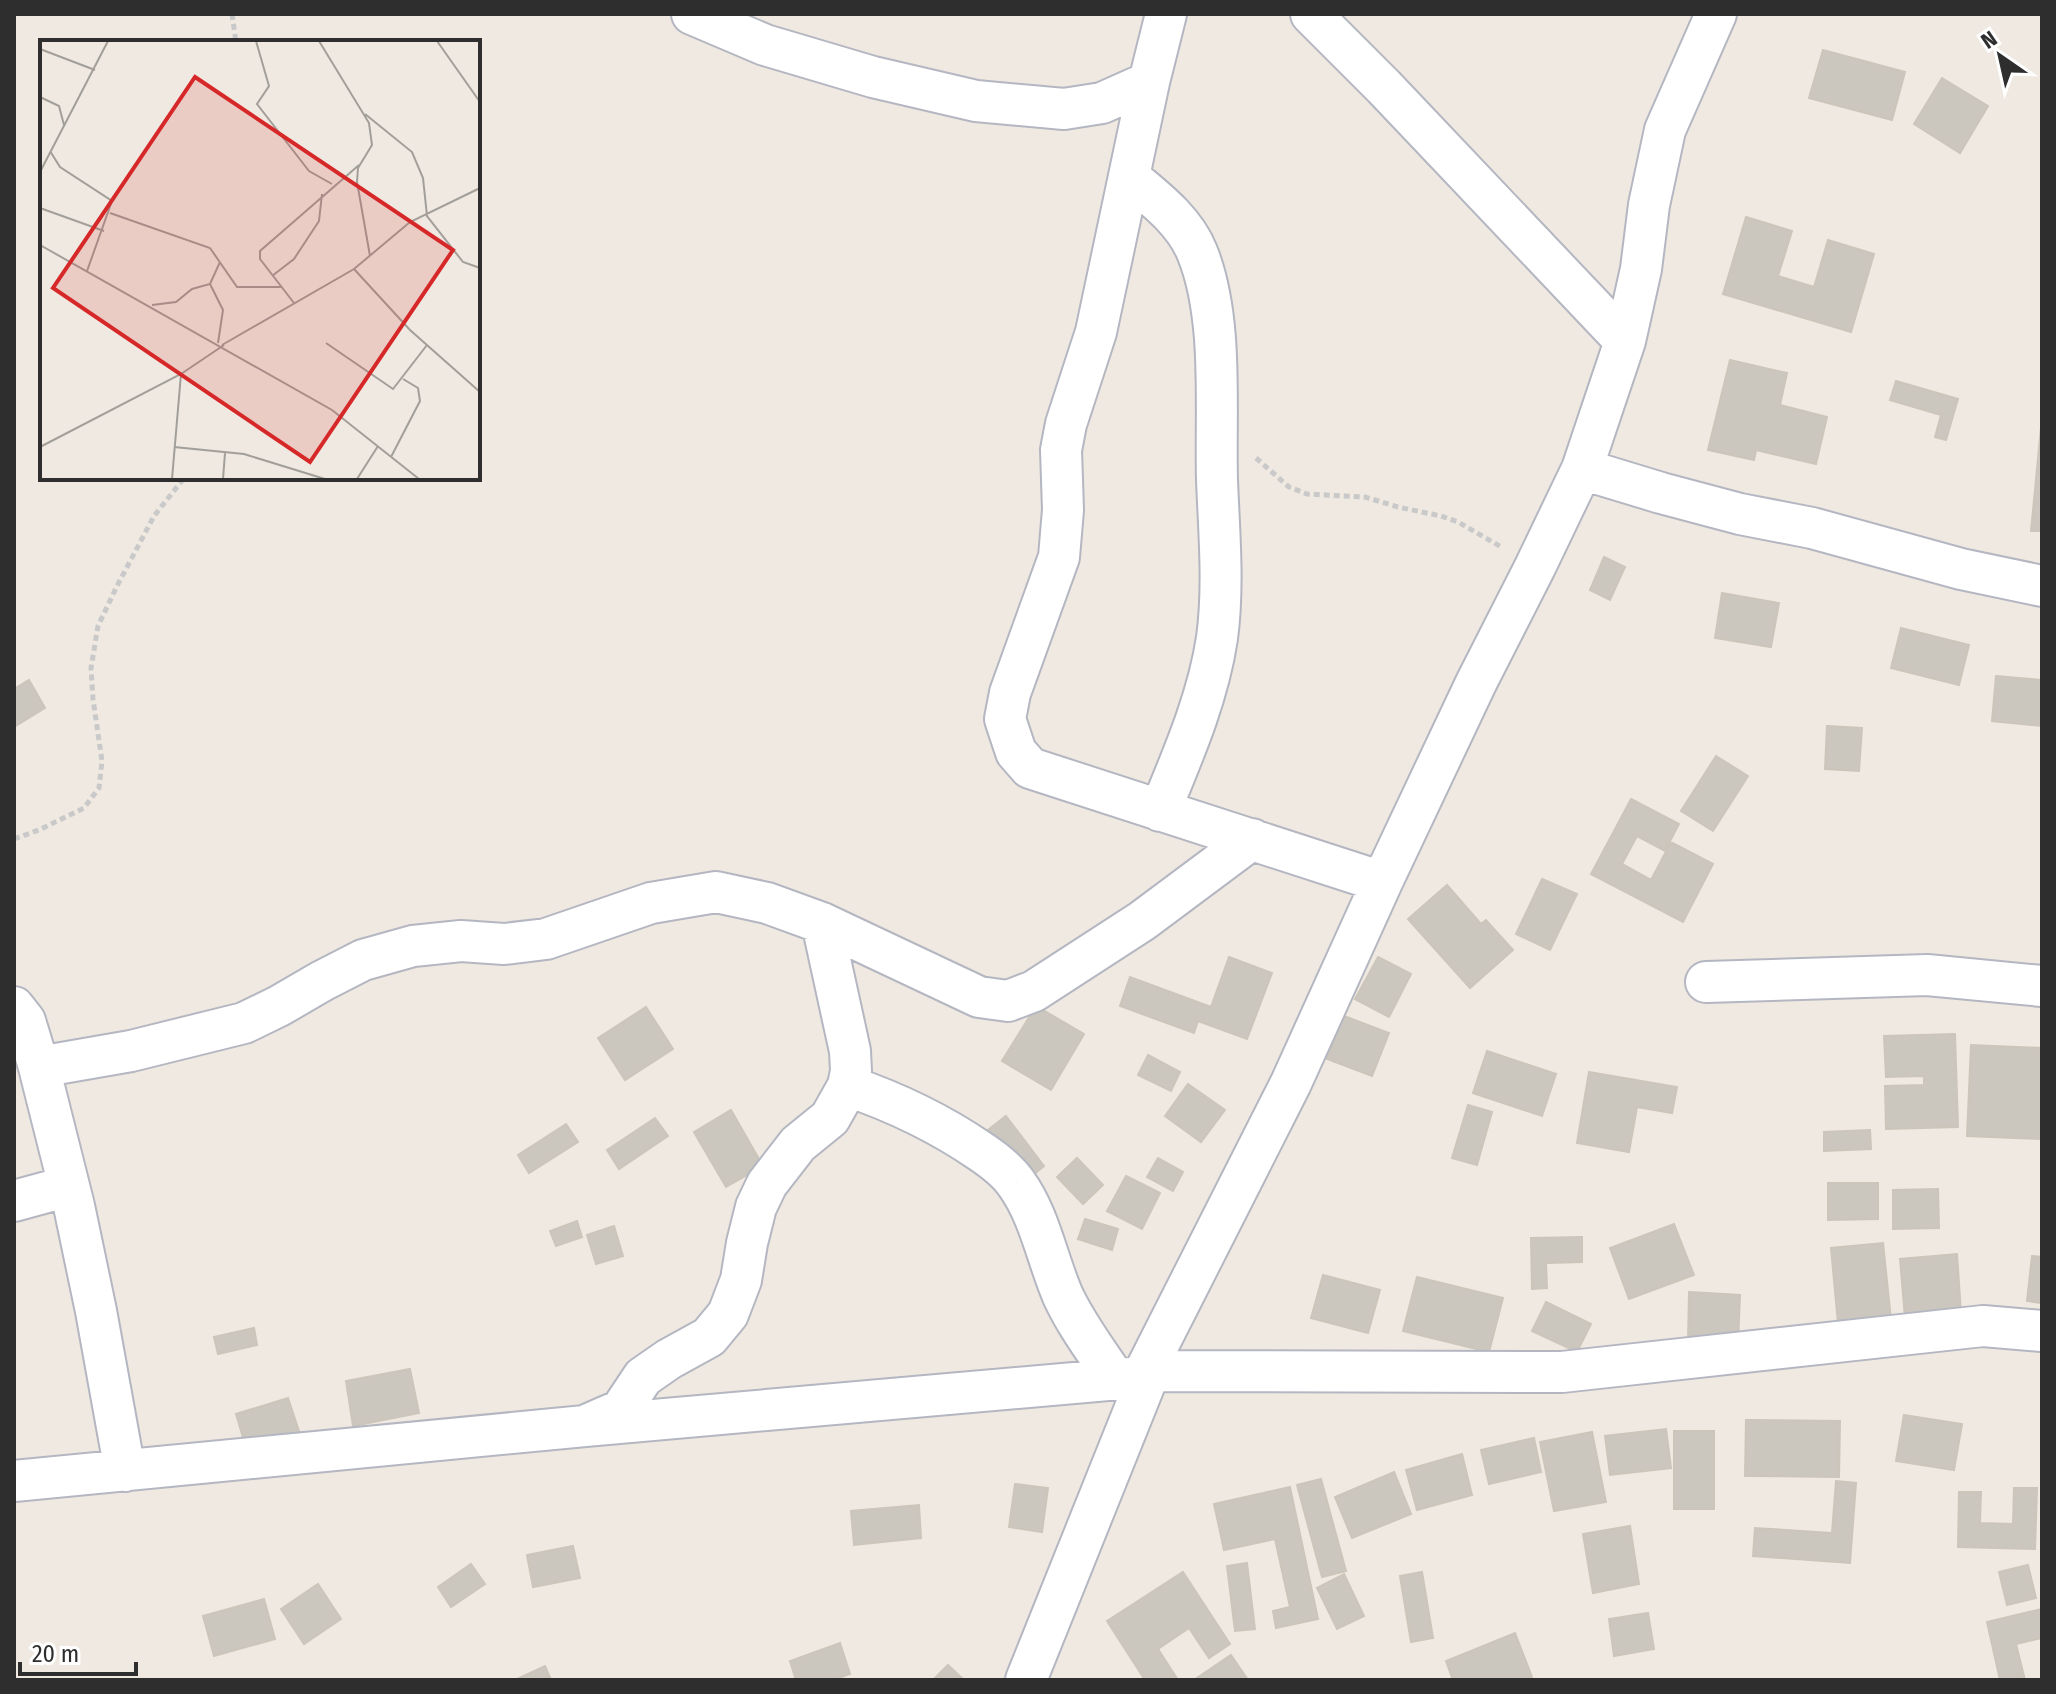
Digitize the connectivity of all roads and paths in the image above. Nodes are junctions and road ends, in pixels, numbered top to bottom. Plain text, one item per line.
1 (232, 14) edge
2 (692, 14) edge
3 (1166, 14) edge
4 (1311, 14) edge
5 (1716, 14) edge
6 (236, 40) edge
7 (1149, 82) junction
8 (1129, 177) junction
9 (1625, 341) junction
10 (1216, 417) junction
11 (1582, 469) junction
12 (182, 480) edge
13 (1535, 567) junction
14 (2042, 586) edge
15 (1160, 811) junction
16 (14, 839) edge
17 (1252, 839) junction
18 (1382, 882) junction
19 (822, 923) junction
20 (1706, 982) dead end
21 (2042, 986) edge
22 (14, 1007) edge
23 (39, 1067) junction
24 (848, 1086) junction
25 (69, 1186) junction
26 (14, 1201) edge
27 (2042, 1331) edge
28 (1136, 1376) junction
29 (585, 1426) junction
30 (125, 1471) junction
31 (14, 1481) edge
32 (1026, 1680) edge

1 - 6 path
2 - 7 street
3 - 7 street
4 - 9 street
5 - 9 street
7 - 8 street
8 - 10 street
8 - 15 street
9 - 11 street
10 - 13 path
10 - 15 street
11 - 13 street
11 - 14 street
12 - 16 path
13 - 18 street
15 - 17 street
17 - 18 street
17 - 19 street
18 - 28 street
19 - 23 street
19 - 24 street
20 - 21 street
22 - 23 street
23 - 25 street
24 - 28 street
24 - 29 street
25 - 26 street
25 - 30 street
27 - 28 street
28 - 29 street
28 - 32 street
29 - 30 street
30 - 31 street

